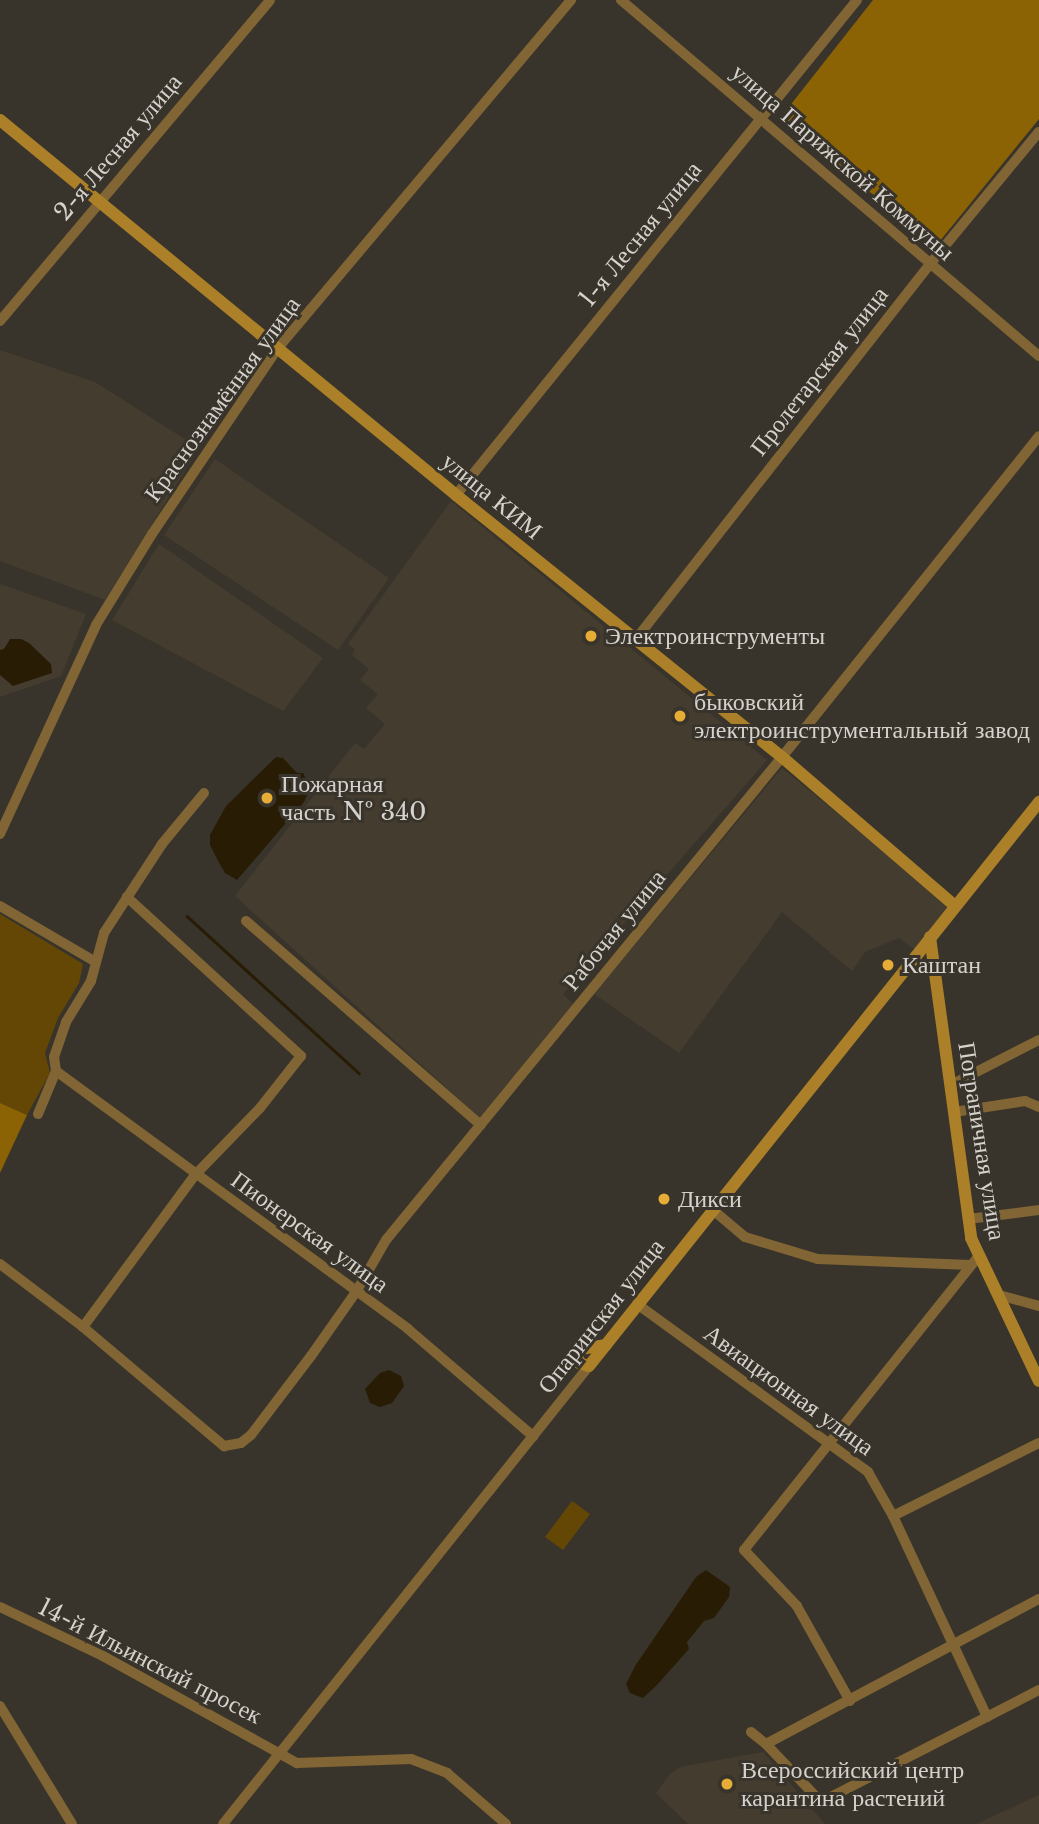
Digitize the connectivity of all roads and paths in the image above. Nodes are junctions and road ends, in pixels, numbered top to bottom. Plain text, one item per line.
1 (270, 0) edge
2 (571, 0) edge
3 (621, 0) edge
4 (857, 0) edge
5 (0, 120) edge
6 (761, 120) junction
7 (1039, 132) edge
8 (99, 201) junction
9 (930, 264) junction
10 (0, 321) edge
11 (278, 348) junction
12 (1039, 356) edge
13 (1039, 436) edge
14 (456, 495) junction
15 (636, 639) junction
16 (782, 757) junction
17 (204, 793) dead end
18 (1039, 802) edge
19 (0, 834) edge
20 (127, 897) junction
21 (0, 906) edge
22 (955, 906) junction
23 (246, 921) dead end
24 (930, 937) junction
25 (94, 961) junction
26 (1039, 1040) edge
27 (56, 1071) junction
28 (951, 1085) junction
29 (1039, 1107) edge
30 (954, 1112) junction
31 (38, 1114) dead end
32 (481, 1125) junction
33 (196, 1174) junction
34 (713, 1210) junction
35 (1039, 1210) edge
36 (968, 1219) junction
37 (974, 1261) junction
38 (0, 1264) edge
39 (356, 1292) junction
40 (999, 1295) junction
41 (637, 1304) junction
42 (1039, 1306) edge
43 (83, 1327) junction
44 (589, 1366) joint
45 (1039, 1381) edge
46 (533, 1436) junction
47 (828, 1442) junction
48 (1039, 1443) edge
49 (893, 1516) junction
50 (1039, 1600) edge
51 (0, 1607) edge
52 (953, 1646) junction
53 (1039, 1690) edge
54 (850, 1701) junction
55 (0, 1706) edge
56 (987, 1717) junction
57 (751, 1732) dead end
58 (766, 1744) junction
59 (281, 1752) junction
60 (72, 1824) edge
61 (223, 1824) edge
62 (506, 1824) edge

1 - 8 street, 2-я Лесная улица
2 - 11 street, Краснознамённая улица
3 - 6 street, улица Парижской Коммуны
4 - 6 street, 1-я Лесная улица
5 - 8 main road, улица КИМ
6 - 9 street, улица Парижской Коммуны
6 - 14 street, 1-я Лесная улица
7 - 9 street, Пролетарская улица
8 - 10 street, 2-я Лесная улица
8 - 11 main road, улица КИМ
9 - 12 street, улица Парижской Коммуны
9 - 15 street, Пролетарская улица
11 - 14 main road, улица КИМ
11 - 19 street, Краснознамённая улица
13 - 16 street, Рабочая улица
14 - 15 main road, улица КИМ
15 - 16 main road, улица КИМ
16 - 22 main road, улица КИМ
16 - 32 street, Рабочая улица
17 - 20 street
18 - 22 main road, Опаринская улица
20 - 25 street
20 - 33 street
21 - 25 street
22 - 24 main road, Опаринская улица
23 - 32 street
24 - 28 main road, Пограничная улица
24 - 34 main road, Опаринская улица
25 - 27 street
26 - 28 street
27 - 31 street
27 - 33 street, Пионерская улица
28 - 30 main road, Пограничная улица
29 - 30 street
30 - 36 main road, Пограничная улица
32 - 39 street, Рабочая улица
33 - 39 street, Пионерская улица
33 - 43 street
34 - 37 street
34 - 41 main road, Опаринская улица
35 - 36 street
36 - 37 main road, Пограничная улица
37 - 40 main road, Пограничная улица
37 - 47 street
38 - 43 street
39 - 43 street, Рабочая улица
39 - 46 street, Пионерская улица
40 - 42 street
40 - 45 main road, Пограничная улица
41 - 44 main road, Опаринская улица
41 - 47 street, Авиационная улица
44 - 46 street, Опаринская улица
46 - 59 street, Опаринская улица
47 - 49 street, Авиационная улица
47 - 54 street
48 - 49 street
49 - 52 street, Авиационная улица
50 - 52 street
51 - 59 street, 14-й Ильинский просек
52 - 54 street
52 - 56 street, Авиационная улица
53 - 56 street
54 - 58 street
55 - 60 street
56 - 58 street
57 - 58 street
59 - 61 street, Опаринская улица
59 - 62 street, 14-й Ильинский просек

